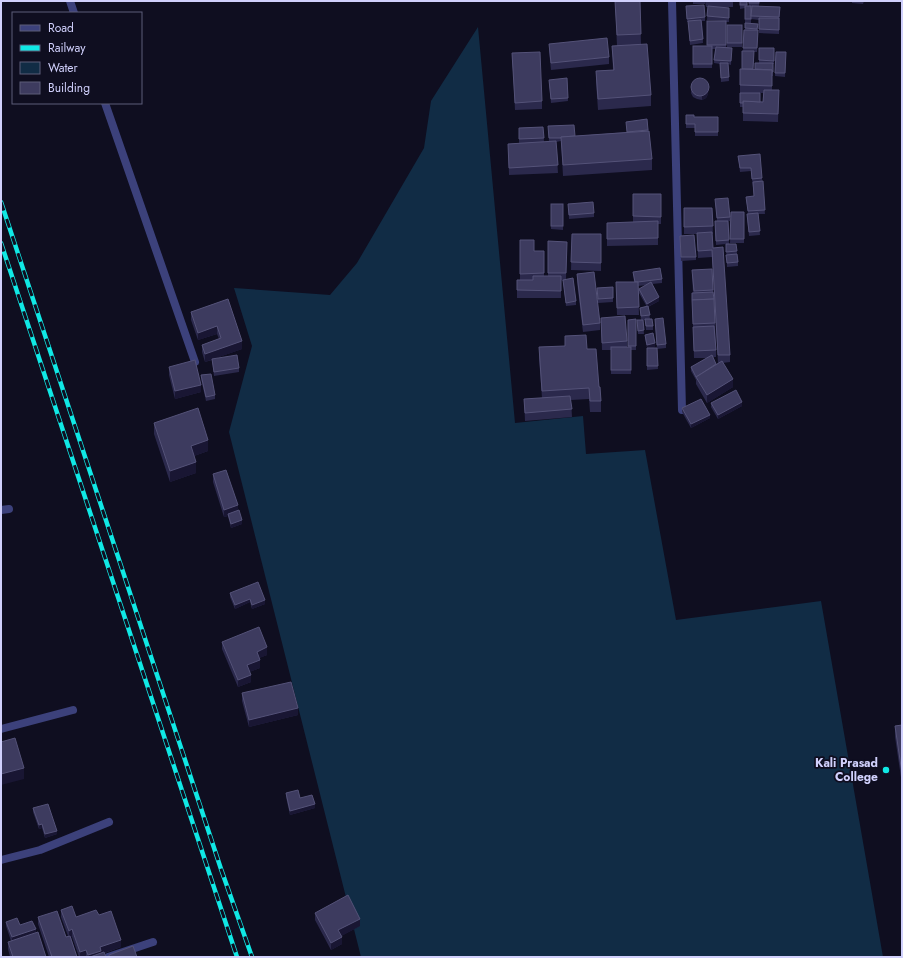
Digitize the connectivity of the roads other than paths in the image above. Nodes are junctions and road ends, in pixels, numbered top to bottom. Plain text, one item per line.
1 (70, 1) edge
2 (672, 1) edge
3 (74, 12) edge
4 (105, 104) edge
5 (195, 362) edge
6 (682, 410) edge
7 (73, 710) dead end
8 (1, 729) edge
9 (109, 822) dead end
10 (1, 860) edge
11 (153, 942) dead end
12 (108, 957) edge

1 - 3 street
2 - 6 street
4 - 5 street
7 - 8 street
9 - 10 street
11 - 12 street

